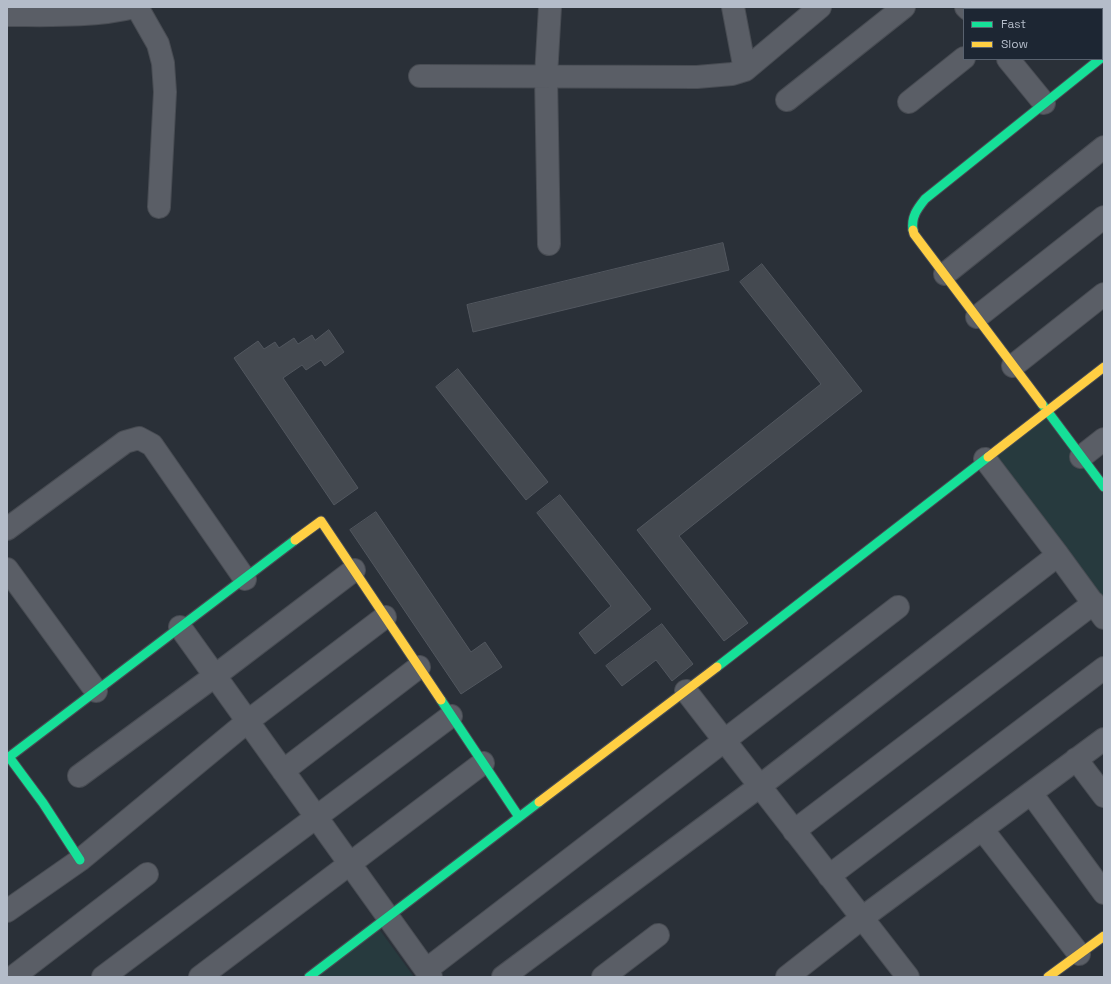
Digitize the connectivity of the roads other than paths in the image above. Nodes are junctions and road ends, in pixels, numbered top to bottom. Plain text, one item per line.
1 (136, 7) edge
2 (550, 7) edge
3 (733, 7) edge
4 (820, 7) edge
5 (904, 7) edge
6 (7, 15) edge
7 (963, 59) edge
8 (1009, 60) edge
9 (1098, 60) edge
10 (745, 70) junction
11 (420, 76) dead end
12 (546, 76) junction
13 (787, 100) dead end
14 (909, 102) dead end
15 (1044, 103) junction
16 (1104, 147) edge
17 (159, 207) dead end
18 (1102, 222) edge
19 (549, 244) dead end
20 (944, 274) junction
21 (1104, 294) edge
22 (977, 317) junction
23 (1014, 366) junction
24 (1104, 367) edge
25 (1048, 412) junction
26 (1104, 439) edge
27 (1081, 457) junction
28 (985, 459) junction
29 (1104, 487) edge
30 (7, 528) edge
31 (1058, 555) junction
32 (7, 569) edge
33 (354, 570) junction
34 (245, 578) junction
35 (898, 607) dead end
36 (1099, 611) edge
37 (385, 617) junction
38 (180, 627) junction
39 (419, 667) junction
40 (1104, 668) edge
41 (216, 675) junction
42 (96, 691) junction
43 (686, 691) junction
44 (451, 716) junction
45 (248, 721) junction
46 (1104, 739) edge
47 (724, 740) junction
48 (1076, 760) junction
49 (483, 763) junction
50 (283, 771) junction
51 (79, 776) dead end
52 (760, 786) junction
53 (1031, 792) junction
54 (1104, 796) edge
55 (316, 817) junction
56 (519, 817) junction
57 (982, 829) junction
58 (794, 831) junction
59 (80, 860) junction
60 (350, 864) junction
61 (147, 874) dead end
62 (829, 876) junction
63 (1104, 893) edge
64 (7, 911) edge
65 (388, 917) junction
66 (862, 918) junction
67 (658, 935) dead end
68 (1104, 936) edge
69 (1079, 954) junction
70 (428, 973) edge
71 (13, 977) edge
72 (103, 977) edge
73 (200, 977) edge
74 (309, 977) edge
75 (503, 977) edge
76 (603, 977) edge
77 (787, 977) edge
78 (908, 977) edge
79 (1048, 977) edge

1 - 6 street
1 - 17 street
2 - 12 street
3 - 10 street
4 - 10 street
5 - 13 street
7 - 14 street
8 - 15 street
9 - 15 street
10 - 12 street
11 - 12 street
12 - 19 street
15 - 20 street
16 - 20 street
18 - 22 street
20 - 22 street
21 - 23 street
22 - 23 street
23 - 25 street
24 - 25 street
25 - 27 street
25 - 28 street
26 - 27 street
27 - 29 street
28 - 31 street
28 - 43 street
30 - 34 street
31 - 36 street
31 - 52 street
32 - 42 street
33 - 34 street
33 - 37 street
33 - 41 street
34 - 38 street
35 - 47 street
36 - 58 street
37 - 39 street
37 - 45 street
38 - 41 street
38 - 42 street
39 - 44 street
39 - 50 street
40 - 62 street
41 - 45 street
41 - 51 street
42 - 59 street
43 - 47 street
43 - 56 street
44 - 49 street
44 - 55 street
45 - 50 street
45 - 59 street
46 - 48 street
47 - 52 street
47 - 70 street
48 - 53 street
48 - 54 street
49 - 56 street
49 - 60 street
50 - 55 street
52 - 58 street
52 - 75 street
53 - 57 street
53 - 63 street
55 - 60 street
55 - 72 street
56 - 65 street
57 - 66 street
57 - 69 street
58 - 62 street
59 - 64 street
60 - 65 street
60 - 73 street
61 - 71 street
62 - 66 street
65 - 70 street
65 - 74 street
66 - 77 street
66 - 78 street
67 - 76 street
68 - 69 street
69 - 79 street

